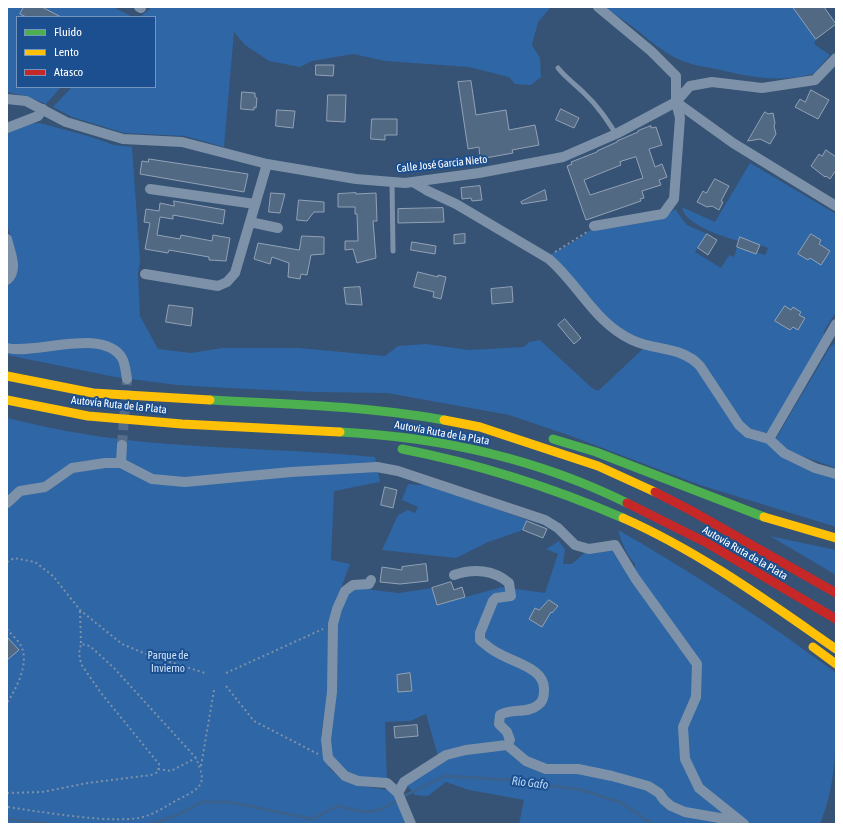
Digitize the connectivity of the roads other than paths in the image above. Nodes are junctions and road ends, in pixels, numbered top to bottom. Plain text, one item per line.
1 (598, 7) edge
2 (836, 58) edge
3 (558, 68) dead end
4 (7, 98) edge
5 (676, 102) junction
6 (43, 109) junction
7 (7, 128) edge
8 (616, 134) junction
9 (267, 164) junction
10 (392, 182) junction
11 (413, 182) junction
12 (150, 189) dead end
13 (255, 204) junction
14 (836, 206) edge
15 (250, 222) junction
16 (594, 226) road end
17 (278, 228) dead end
18 (7, 239) edge
19 (393, 251) dead end
20 (145, 274) dead end
21 (7, 280) edge
22 (836, 324) edge
23 (836, 333) edge
24 (825, 344) junction
25 (7, 348) edge
26 (7, 376) edge
27 (127, 379) tunnel mouth
28 (7, 400) edge
29 (480, 427) junction
30 (283, 429) junction
31 (535, 436) dead end
32 (546, 438) dead end
33 (769, 439) junction
34 (366, 443) dead end
35 (122, 445) tunnel mouth
36 (389, 447) dead end
37 (121, 463) junction
38 (836, 474) edge
39 (7, 503) edge
40 (632, 521) junction
41 (836, 538) edge
42 (454, 575) dead end
43 (371, 580) dead end
44 (836, 593) edge
45 (749, 601) dead end
46 (836, 619) edge
47 (804, 639) dead end
48 (836, 649) edge
49 (836, 664) edge
50 (507, 745) junction
51 (398, 793) junction
52 (741, 823) edge
53 (412, 824) edge

1 - 5 street
2 - 5 street
3 - 8 lane
4 - 6 street, Calle José García Nieto
5 - 8 street, Calle José García Nieto
5 - 14 street
5 - 16 street
6 - 7 street
6 - 9 street, Calle José García Nieto
8 - 11 street, Calle José García Nieto
9 - 10 street, Calle José García Nieto
9 - 13 street
10 - 11 street, Calle José García Nieto
10 - 19 lane
11 - 33 street
12 - 13 street
13 - 15 street
15 - 17 street
15 - 20 street
18 - 21 street
22 - 24 street
23 - 24 lane
24 - 33 street
25 - 27 street
26 - 29 highway, Autovía Ruta de la Plata
28 - 30 highway, Autovía Ruta de la Plata
29 - 31 highway
29 - 44 highway, Autovía Ruta de la Plata
30 - 34 highway
30 - 46 highway, Autovía Ruta de la Plata
32 - 41 highway
33 - 38 street
35 - 37 street
36 - 40 highway
37 - 39 street
37 - 52 street
40 - 45 highway
40 - 48 highway
42 - 50 street
43 - 51 street
47 - 49 highway
50 - 51 street
50 - 52 street
51 - 53 street

